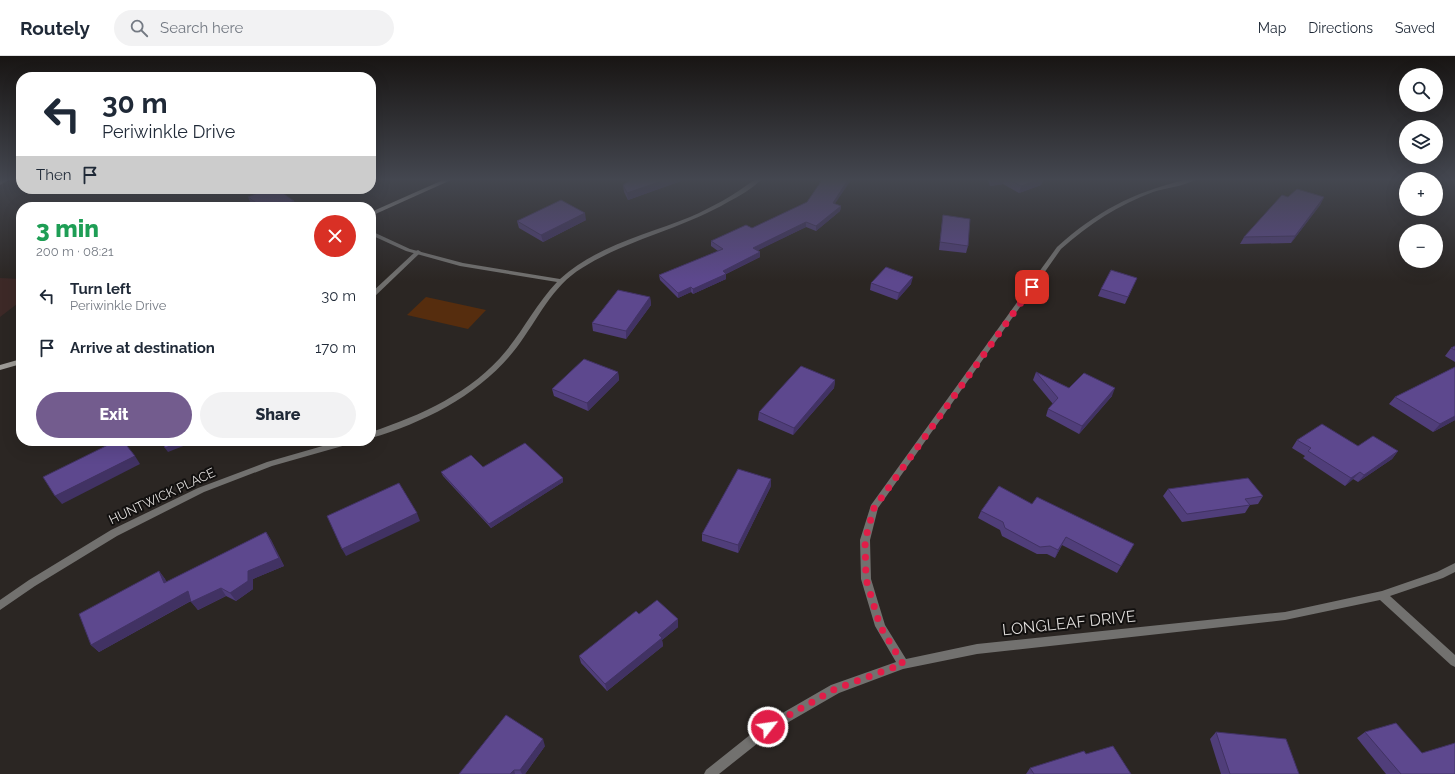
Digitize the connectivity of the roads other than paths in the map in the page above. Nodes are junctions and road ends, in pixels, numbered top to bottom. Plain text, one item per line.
1 (702, 214) edge
2 (1101, 214) edge
3 (376, 236) edge
4 (418, 252) junction
5 (561, 281) junction
6 (376, 292) edge
7 (16, 363) edge
8 (0, 368) edge
9 (376, 433) edge
10 (333, 446) edge
11 (1455, 567) edge
12 (1382, 595) junction
13 (0, 606) edge
14 (1455, 662) edge
15 (903, 664) junction
16 (710, 774) edge

1 - 5 street
2 - 15 street
3 - 4 street
4 - 5 street
4 - 6 street
5 - 9 street
7 - 8 street
10 - 13 street, HUNTWICK PLACE
11 - 12 street, LONGLEAF DRIVE
12 - 14 street
12 - 15 street, LONGLEAF DRIVE
15 - 16 street, LONGLEAF DRIVE

